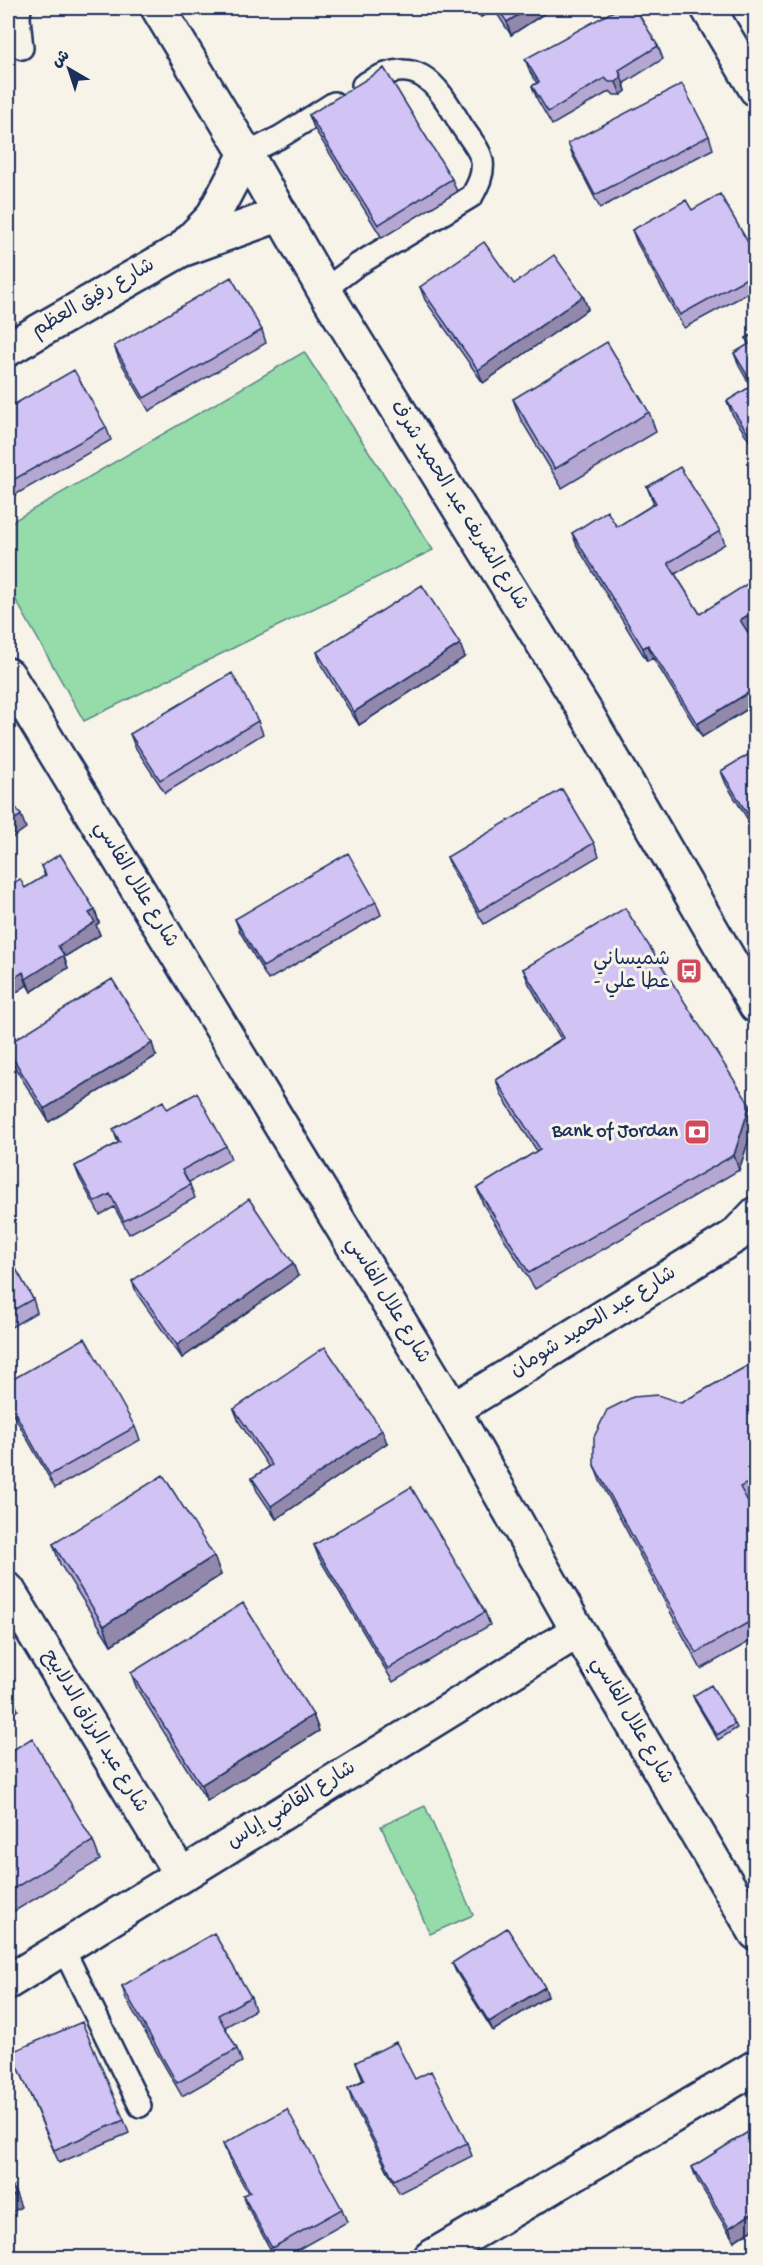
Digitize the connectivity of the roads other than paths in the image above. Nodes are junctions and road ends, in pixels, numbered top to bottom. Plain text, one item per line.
1 (20, 8) edge
2 (158, 8) edge
3 (708, 8) edge
4 (22, 48) dead end
5 (756, 89) edge
6 (246, 154) junction
7 (281, 214) junction
8 (181, 250) junction
9 (324, 290) junction
10 (8, 349) edge
11 (8, 675) edge
12 (756, 1006) edge
13 (749, 1227) edge
14 (453, 1410) junction
15 (8, 1590) edge
16 (578, 1631) junction
17 (181, 1875) junction
18 (756, 1933) edge
19 (63, 1948) junction
20 (8, 1982) edge
21 (756, 2067) edge
22 (140, 2106) dead end
23 (430, 2258) edge

1 - 4 lane
2 - 6 street, شارع الشريف عبد الحميد شرف
3 - 5 street
6 - 7 street, شارع الشريف عبد الحميد شرف
6 - 8 street, شارع رفيق العظم
6 - 9 lane
7 - 8 street, شارع رفيق العظم
7 - 9 street, شارع الشريف عبد الحميد شرف
8 - 10 street, شارع رفيق العظم
9 - 12 street, شارع الشريف عبد الحميد شرف
11 - 14 street, شارع علال الفاسي
13 - 14 street, شارع عبد الحميد شومان
14 - 16 street, شارع علال الفاسي
15 - 17 street, شارع عبد الرزاق الدلابيح
16 - 17 street, شارع القاضي إياس
16 - 18 street, شارع علال الفاسي
17 - 19 street, شارع القاضي إياس
19 - 20 street, شارع القاضي إياس
19 - 22 lane
21 - 23 street

